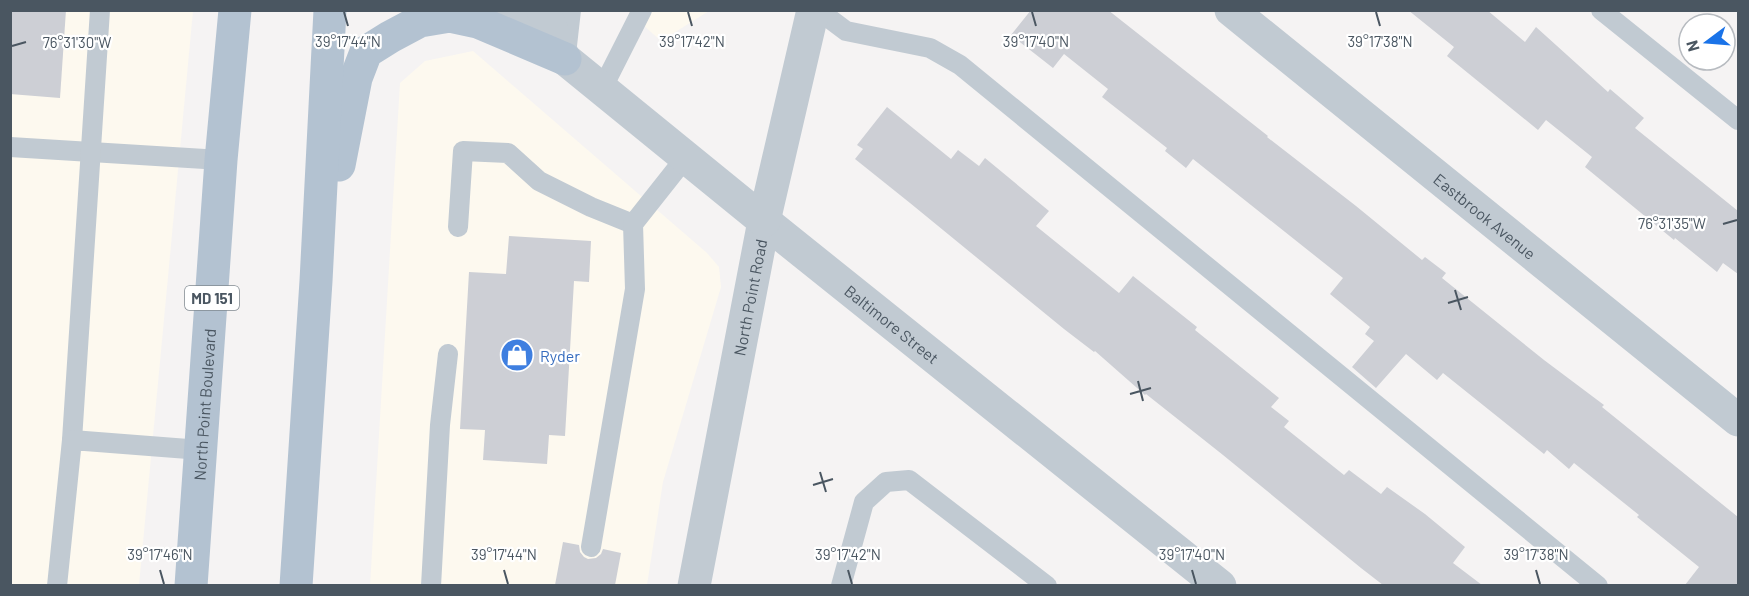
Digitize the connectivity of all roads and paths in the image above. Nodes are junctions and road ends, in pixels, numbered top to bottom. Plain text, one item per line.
1 (100, 10) edge
2 (235, 10) edge
3 (330, 10) edge
4 (498, 10) edge
5 (543, 10) edge
6 (572, 10) edge
7 (642, 10) edge
8 (813, 10) edge
9 (818, 10) edge
10 (1231, 10) edge
11 (1601, 10) edge
12 (565, 59) junction
13 (602, 89) junction
14 (1738, 120) edge
15 (10, 147) edge
16 (92, 151) junction
17 (686, 157) junction
18 (221, 160) junction
19 (764, 221) junction
20 (633, 224) junction
21 (458, 228) dead end
22 (316, 281) junction
23 (448, 354) dead end
24 (1738, 420) edge
25 (72, 440) junction
26 (201, 450) junction
27 (591, 547) dead end
28 (57, 585) edge
29 (191, 585) edge
30 (296, 585) edge
31 (431, 585) edge
32 (694, 585) edge
33 (841, 585) edge
34 (1047, 585) edge
35 (1220, 585) edge
36 (1598, 585) edge

1 - 16 lane
2 - 18 main road, North Point Boulevard / MD 151
3 - 22 main road
4 - 12 street, Baltimore Street
5 - 12 street, Baltimore Street
6 - 12 lane
7 - 13 lane
8 - 19 street, North Point Road
9 - 36 lane
10 - 24 street, Eastbrook Avenue
11 - 14 lane
12 - 13 street, Baltimore Street
12 - 22 main road
13 - 17 street, Baltimore Street
15 - 16 lane
16 - 18 lane
16 - 25 lane
17 - 19 street, Baltimore Street
17 - 20 lane
18 - 26 main road, North Point Boulevard / MD 151
19 - 32 street, North Point Road
19 - 35 street, Baltimore Street
20 - 21 lane
20 - 27 lane
22 - 30 main road
23 - 31 lane
25 - 26 lane
25 - 28 lane
26 - 29 main road, North Point Boulevard / MD 151
33 - 34 lane

